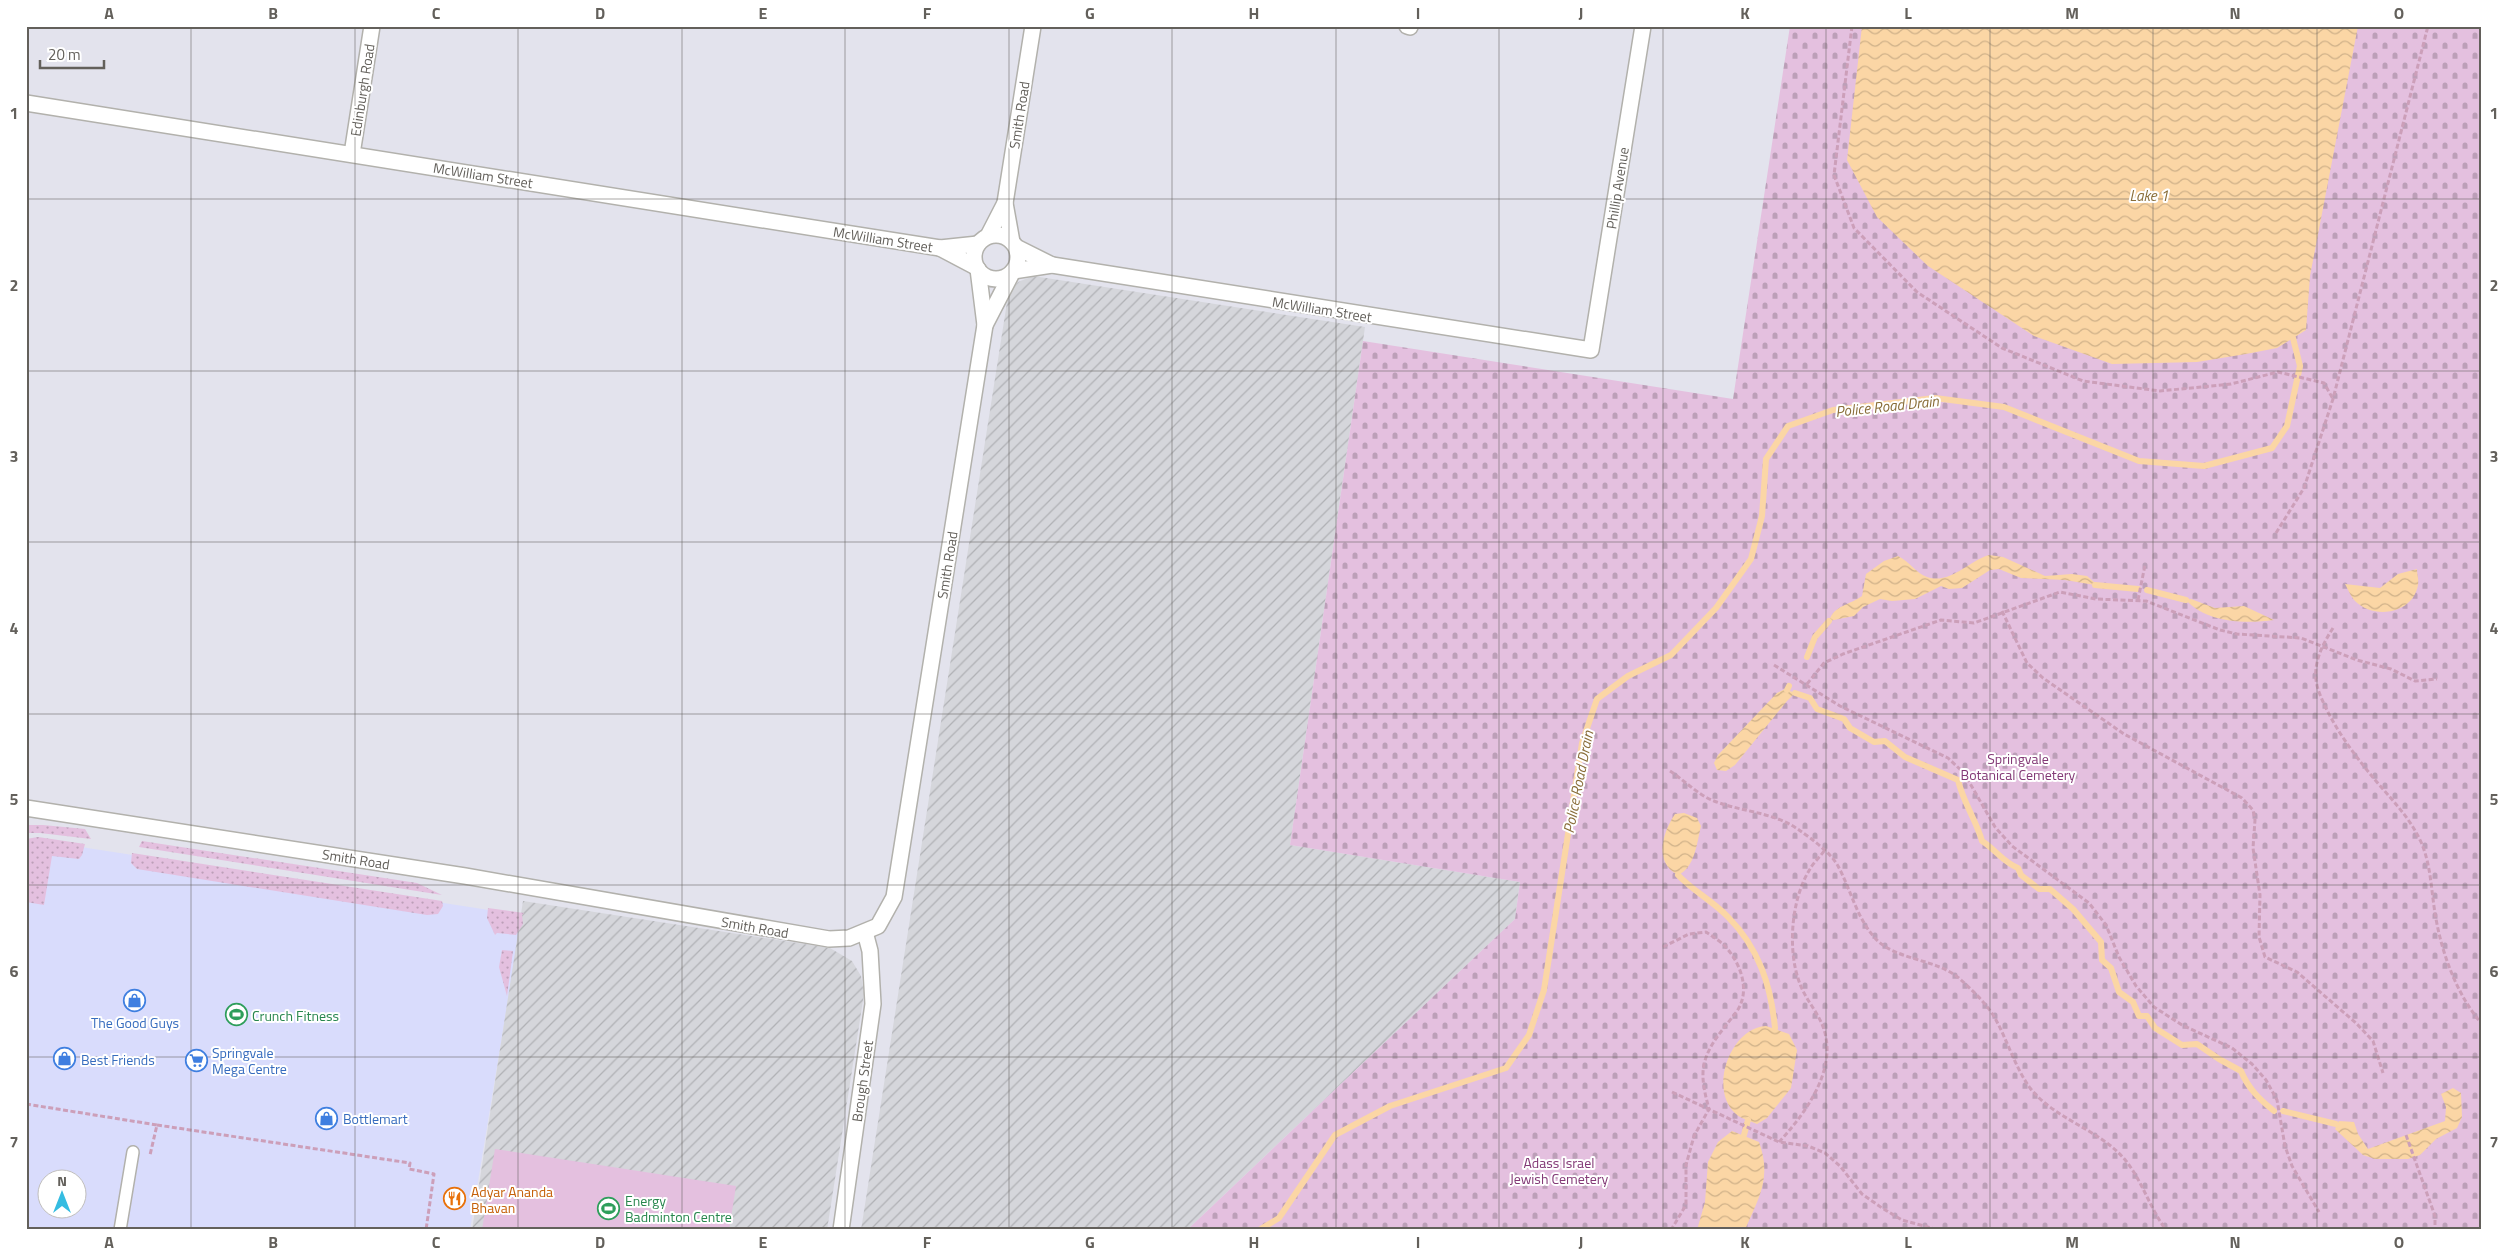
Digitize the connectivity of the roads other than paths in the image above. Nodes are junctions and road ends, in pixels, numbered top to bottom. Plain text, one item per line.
1 (372, 26) edge
2 (1033, 26) edge
3 (1643, 26) edge
4 (26, 104) edge
5 (352, 154) junction
6 (1005, 203) junction
7 (983, 240) junction
8 (1014, 244) junction
9 (940, 248) junction
10 (1052, 265) junction
11 (977, 268) junction
12 (1012, 272) junction
13 (985, 325) junction
14 (1592, 350) joint
15 (26, 808) edge
16 (865, 932) junction
17 (133, 1152) dead end
18 (120, 1230) edge
19 (841, 1230) edge

1 - 5 street, Edinburgh Road
2 - 6 street, Smith Road
3 - 14 street, Phillip Avenue
4 - 5 street, McWilliam Street
5 - 9 street, McWilliam Street
6 - 7 street, Smith Road
6 - 8 street, Smith Road
7 - 8 street
7 - 9 street, McWilliam Street
7 - 11 street
8 - 10 street, McWilliam Street
8 - 12 street
9 - 11 street, McWilliam Street
10 - 12 street, McWilliam Street
10 - 14 street, McWilliam Street
11 - 12 street
11 - 13 street, Smith Road
12 - 13 street, Smith Road
13 - 16 street, Smith Road
15 - 16 street, Smith Road
16 - 19 street, Brough Street
17 - 18 lane

